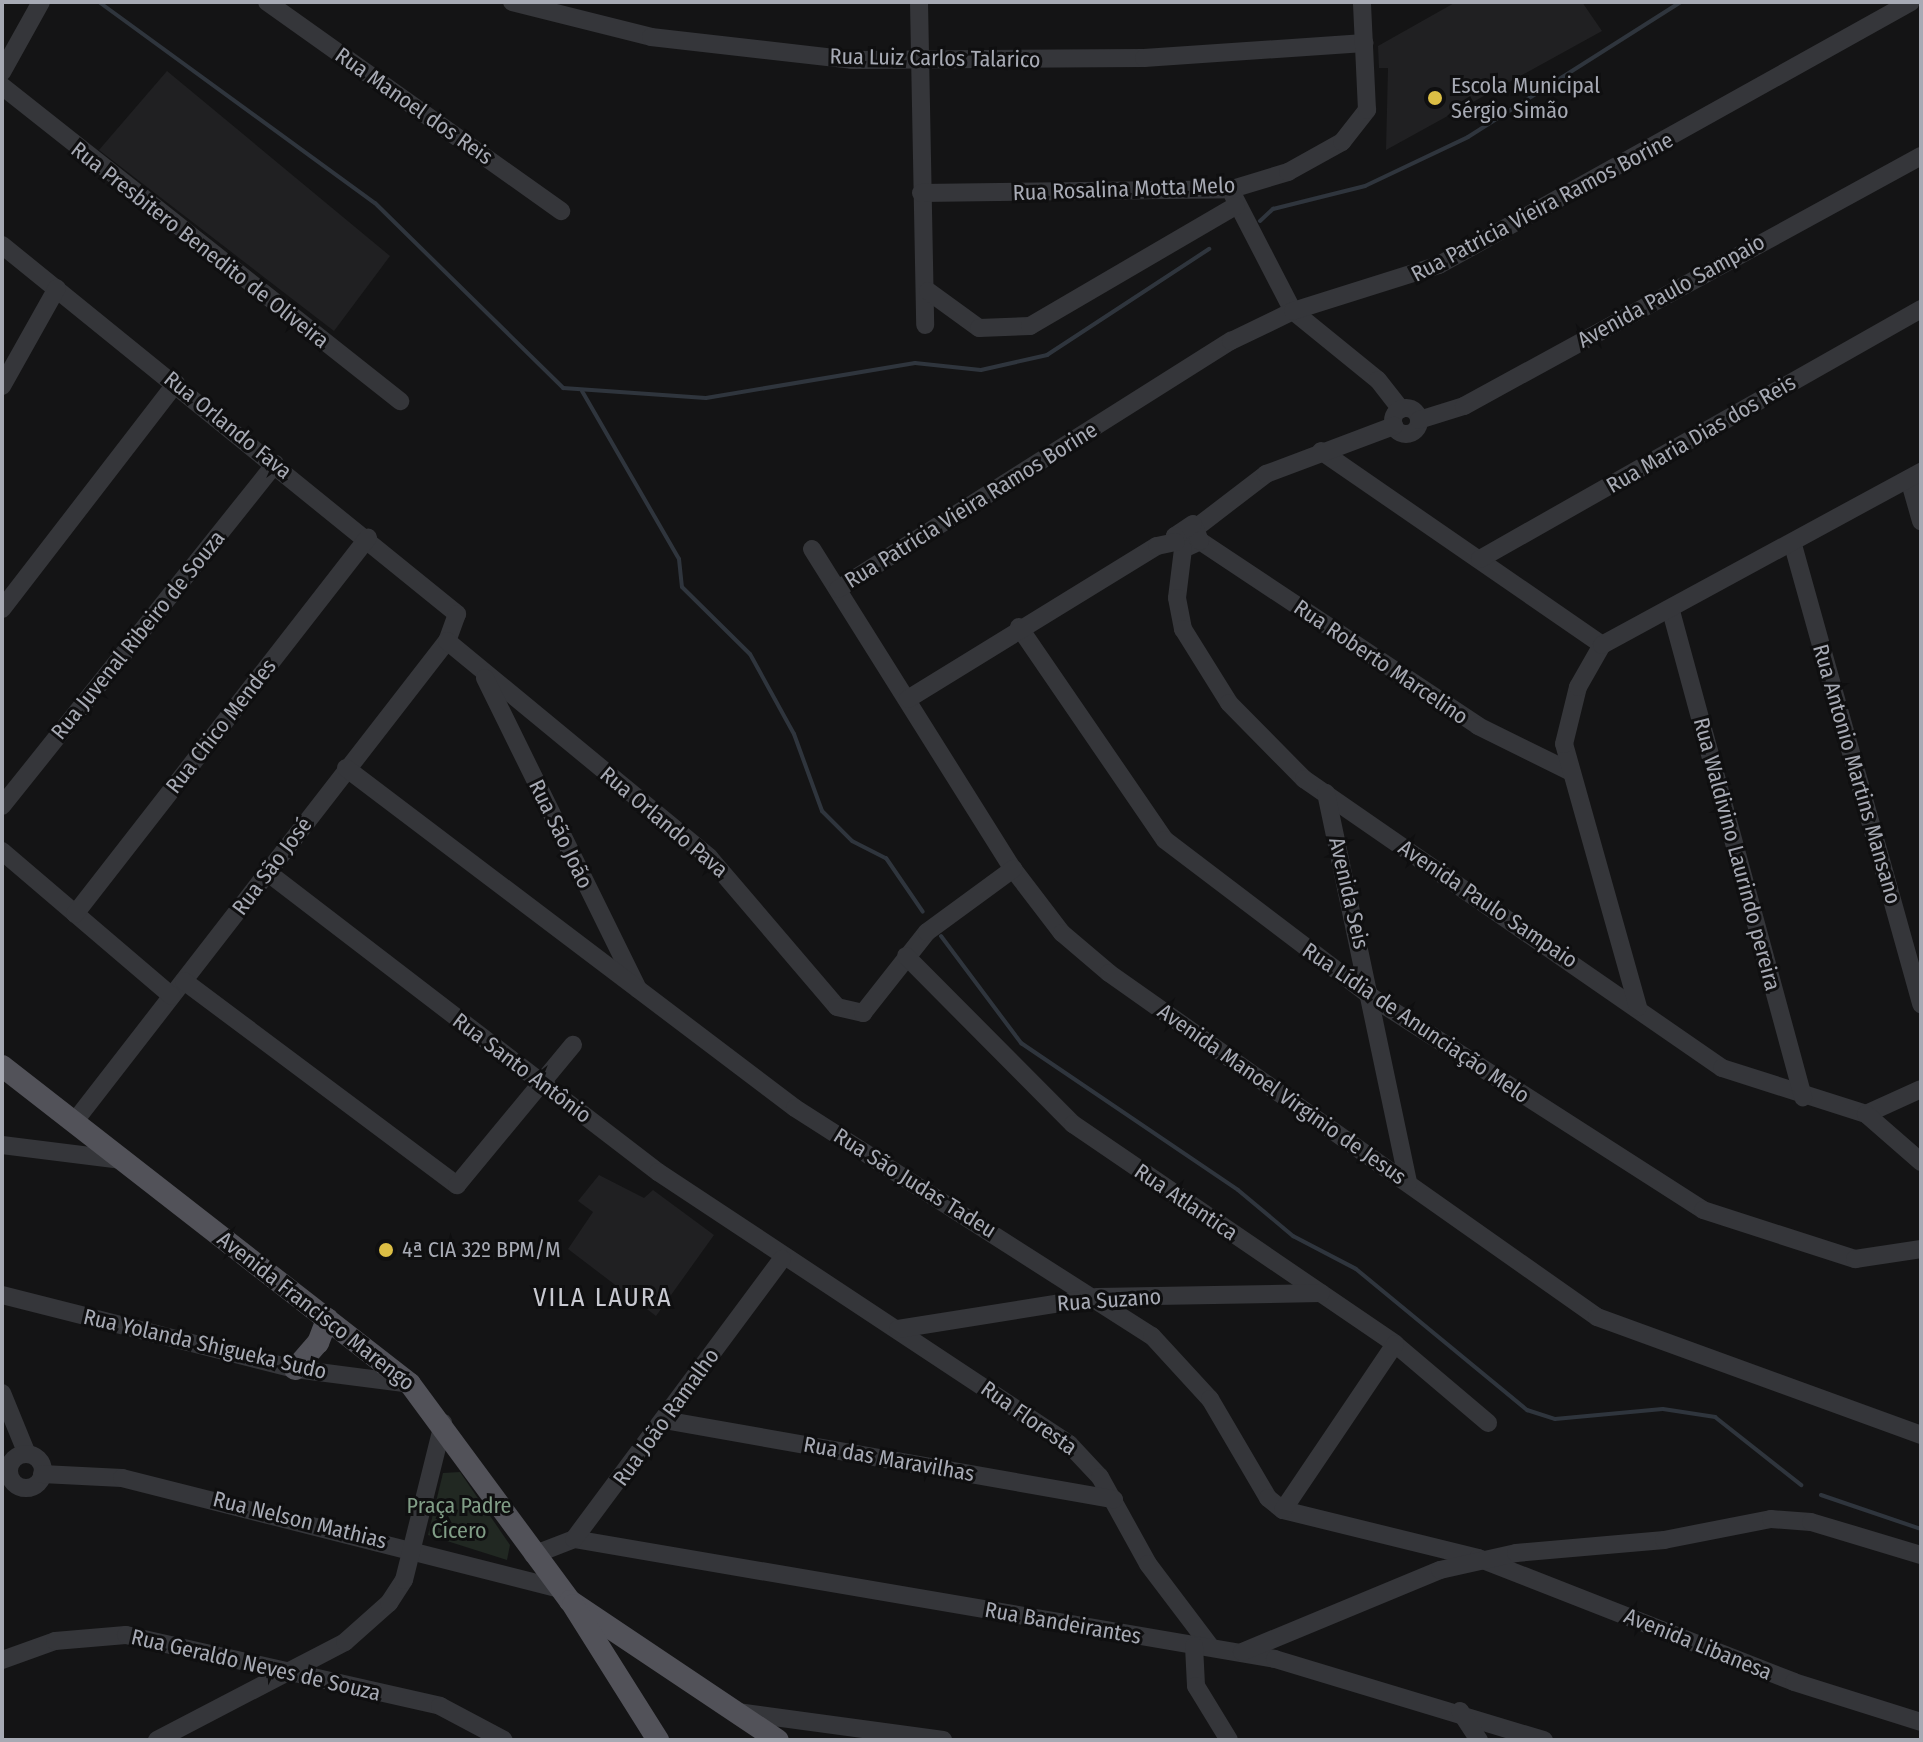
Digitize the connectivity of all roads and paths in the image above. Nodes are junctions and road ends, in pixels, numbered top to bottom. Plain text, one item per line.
1 (41, 2) edge
2 (267, 2) edge
3 (512, 2) edge
4 (919, 2) edge
5 (1362, 2) edge
6 (1911, 2) edge
7 (1364, 43) junction
8 (921, 61) junction
9 (2, 72) edge
10 (2, 86) edge
11 (1921, 156) edge
12 (921, 193) junction
13 (1234, 197) junction
14 (561, 211) dead end
15 (2, 245) edge
16 (57, 288) junction
17 (928, 291) junction
18 (1921, 309) edge
19 (1293, 311) junction
20 (925, 325) dead end
21 (176, 383) junction
22 (2, 386) edge
23 (400, 401) dead end
24 (1398, 417) junction
25 (1321, 451) junction
26 (275, 464) junction
27 (1915, 476) edge
28 (1921, 521) edge
29 (368, 538) junction
30 (1189, 539) junction
31 (1793, 545) junction
32 (812, 549) dead end
33 (1480, 559) junction
34 (838, 589) junction
35 (453, 607) joint
36 (2, 609) edge
37 (1671, 611) junction
38 (1019, 627) junction
39 (447, 641) junction
40 (1602, 645) junction
41 (482, 672) junction
42 (908, 699) junction
43 (346, 768) junction
44 (1569, 771) junction
45 (1326, 793) junction
46 (2, 806) edge
47 (2, 851) edge
48 (1013, 869) junction
49 (267, 872) junction
50 (75, 914) junction
51 (906, 956) junction
52 (178, 988) junction
53 (641, 996) junction
54 (1373, 998) junction
55 (1921, 1004) edge
56 (1638, 1007) junction
57 (573, 1045) dead end
58 (2, 1066) edge
59 (543, 1084) junction
60 (1921, 1089) edge
61 (1803, 1097) junction
62 (1866, 1114) junction
63 (75, 1121) junction
64 (2, 1145) edge
65 (125, 1160) junction
66 (1921, 1162) edge
67 (1408, 1182) junction
68 (1921, 1249) edge
69 (782, 1259) junction
70 (1321, 1293) junction
71 (2, 1295) edge
72 (1097, 1297) junction
73 (327, 1319) junction
74 (898, 1329) junction
75 (1395, 1344) junction
76 (295, 1369) junction
77 (410, 1384) junction
78 (2, 1393) edge
79 (664, 1420) junction
80 (443, 1423) junction
81 (1488, 1423) dead end
82 (1921, 1435) edge
83 (14, 1456) edge
84 (42, 1474) junction
85 (7, 1486) edge
86 (1114, 1499) junction
87 (1283, 1510) junction
88 (574, 1539) junction
89 (414, 1548) junction
90 (533, 1555) junction
91 (1921, 1555) edge
92 (1478, 1558) junction
93 (562, 1594) junction
94 (1202, 1646) junction
95 (1242, 1652) junction
96 (2, 1660) edge
97 (288, 1672) junction
98 (1460, 1711) junction
99 (737, 1712) junction
100 (1921, 1722) edge
101 (157, 1740) edge
102 (504, 1740) edge
103 (658, 1740) edge
104 (778, 1740) edge
105 (943, 1740) edge
106 (1229, 1740) edge
107 (1479, 1740) edge
108 (1544, 1740) edge

1 - 9 street
2 - 14 street, Rua Manoel dos Reis
3 - 8 street, Rua Luiz Carlos Talarico
4 - 8 street
5 - 7 street
6 - 19 street, Rua Patricia Vieira Ramos Borine
7 - 8 street, Rua Luiz Carlos Talarico
7 - 13 street, Rua Rosalina Motta Melo
8 - 12 street
10 - 23 street, Rua Presbitero Benedito de Oliveira
11 - 24 street, Avenida Paulo Sampaio
12 - 13 street, Rua Rosalina Motta Melo
12 - 17 street
13 - 17 street
13 - 19 street
15 - 16 street, Rua Orlando Fava
16 - 21 street, Rua Orlando Fava
16 - 22 street
17 - 20 street
18 - 33 street, Rua Maria Dias dos Reis
19 - 24 street
19 - 34 street, Rua Patricia Vieira Ramos Borine
21 - 26 street, Rua Orlando Fava
21 - 36 street
24 - 25 street, Avenida Paulo Sampaio
25 - 30 street, Avenida Paulo Sampaio
25 - 33 street
26 - 29 street, Rua Orlando Fava
26 - 46 street, Rua Juvenal Ribeiro de Souza
27 - 28 street
27 - 31 street
29 - 35 street, Rua Orlando Fava
29 - 50 street, Rua Chico Mendes
30 - 38 street, Avenida Paulo Sampaio
30 - 44 street, Rua Roberto Marcelino
30 - 45 street, Avenida Paulo Sampaio
31 - 37 street
31 - 55 street, Rua Antonio Martins Mansano
32 - 34 street, Avenida Manoel Virginio de Jesus
33 - 40 street
34 - 42 street, Avenida Manoel Virginio de Jesus
35 - 39 street, Rua São José
37 - 40 street
37 - 61 street, Rua Waldivino Laurindo pereira
38 - 42 street, Avenida Paulo Sampaio
38 - 54 street, Rua Lídia de Anunciação Melo
39 - 41 street, Rua Orlando Pava
39 - 43 street, Rua São José
40 - 44 street
41 - 51 street, Rua Orlando Pava
41 - 53 street, Rua São João
42 - 48 street, Avenida Manoel Virginio de Jesus
43 - 49 street, Rua São José
43 - 53 street, Rua São Judas Tadeu
44 - 56 street
45 - 54 street, Avenida Seis
45 - 56 street, Avenida Paulo Sampaio
47 - 50 street
48 - 51 street
48 - 67 street, Avenida Manoel Virginio de Jesus
49 - 52 street, Rua São José
49 - 59 street, Rua Santo Antônio
50 - 52 street
51 - 70 street, Rua Atlantica
52 - 59 street
52 - 63 street, Rua São José
53 - 72 street, Rua São Judas Tadeu
54 - 67 street, Avenida Seis
54 - 68 street, Rua Lídia de Anunciação Melo
56 - 61 street, Avenida Paulo Sampaio
57 - 59 street
58 - 63 main road, Avenida Francisco Marengo
59 - 69 street, Rua Santo Antônio
60 - 62 street
61 - 62 street, Avenida Paulo Sampaio
62 - 66 street
63 - 65 main road, Avenida Francisco Marengo
64 - 65 street
65 - 73 main road, Avenida Francisco Marengo
67 - 82 street, Avenida Manoel Virginio de Jesus
69 - 74 street, Rua Floresta
69 - 79 street, Rua João Ramalho
70 - 72 street, Rua Suzano
70 - 75 street, Rua Atlantica
71 - 76 street, Rua Yolanda Shigueka Sudo
72 - 74 street, Rua Suzano
72 - 87 street, Rua São Judas Tadeu
73 - 76 main road
73 - 77 main road, Avenida Francisco Marengo
74 - 86 street, Rua Floresta
75 - 81 street, Rua Atlantica
75 - 87 street
76 - 77 street, Rua Yolanda Shigueka Sudo
77 - 80 main road, Avenida Francisco Marengo
78 - 83 street
79 - 86 street, Rua das Maravilhas
79 - 88 street, Rua João Ramalho
80 - 89 street
80 - 90 main road, Avenida Francisco Marengo
83 - 84 street
83 - 85 street
84 - 85 street, Rua Nelson Mathias
84 - 89 street, Rua Nelson Mathias
86 - 94 street, Rua Floresta
87 - 92 street
88 - 90 street
88 - 94 street, Rua Bandeirantes
89 - 93 street, Rua Nelson Mathias
89 - 97 street
90 - 93 main road, Avenida Francisco Marengo
91 - 92 street
92 - 95 street
92 - 100 street, Avenida Libanesa
93 - 99 main road, Avenida Francisco Marengo
93 - 103 main road
94 - 95 street, Rua Bandeirantes
94 - 106 street
95 - 98 street, Rua Bandeirantes
96 - 97 street, Rua Geraldo Neves de Souza
97 - 101 street
97 - 102 street, Rua Geraldo Neves de Souza
98 - 107 street
98 - 108 street, Rua Bandeirantes
99 - 104 main road, Avenida Francisco Marengo
99 - 105 street

